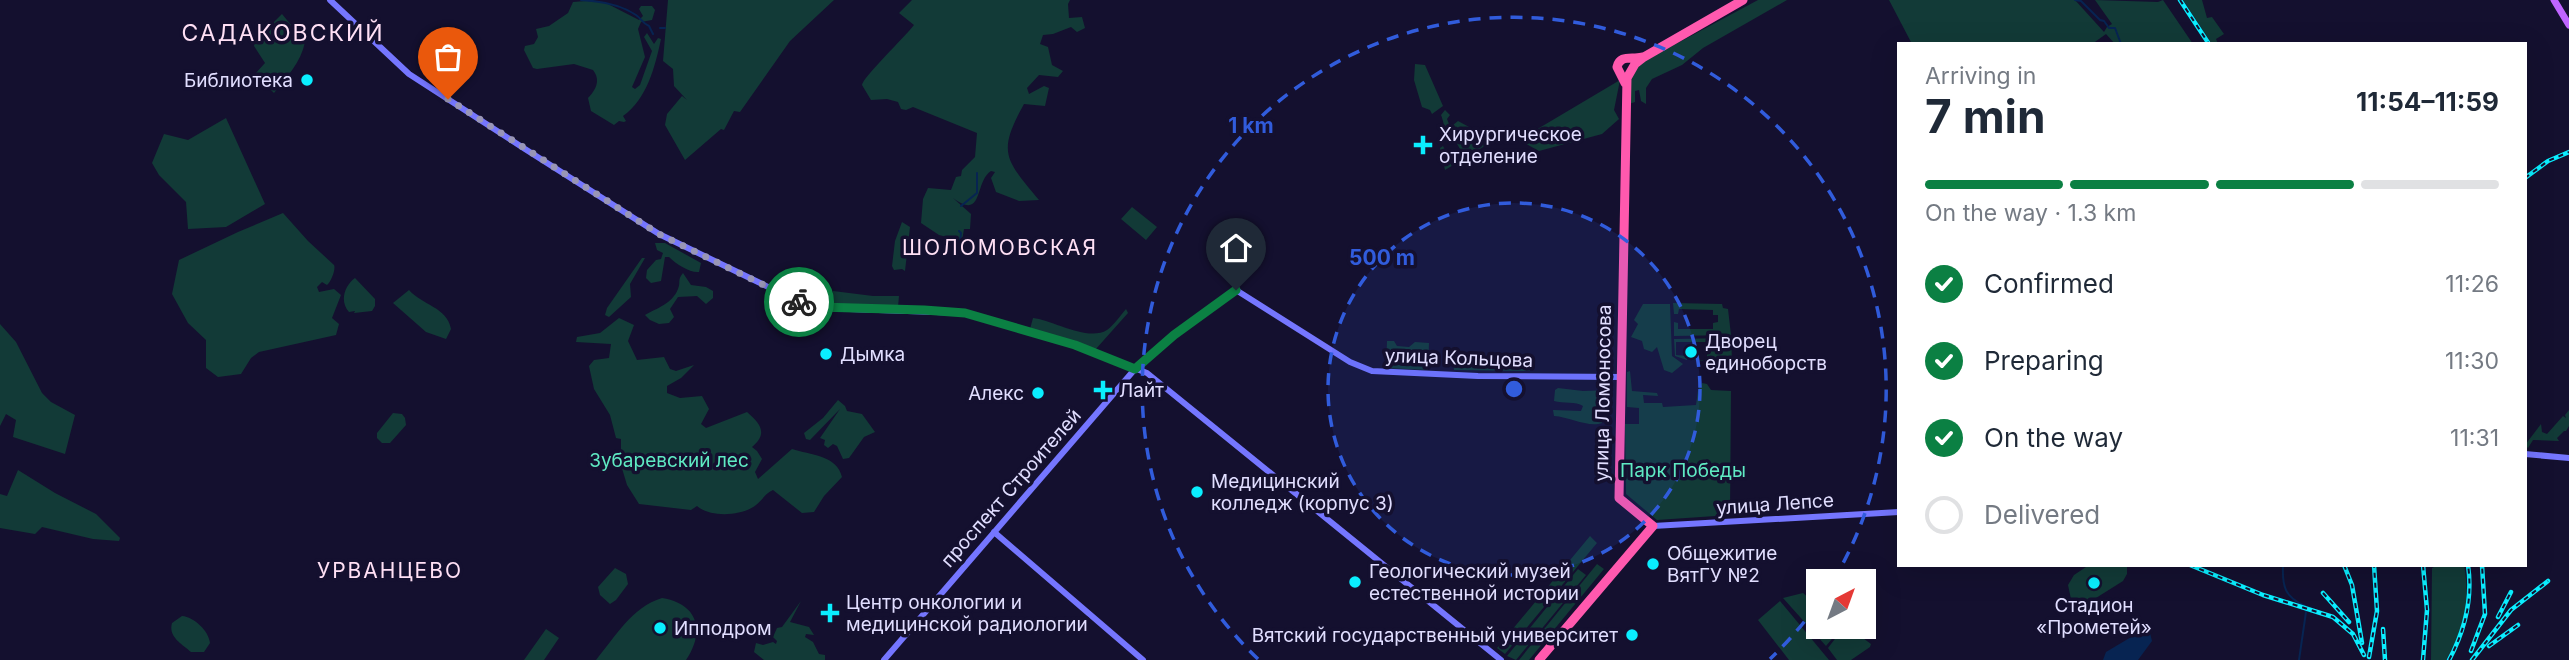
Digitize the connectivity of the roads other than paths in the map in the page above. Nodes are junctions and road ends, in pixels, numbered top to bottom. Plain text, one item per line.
1 (330, 0) edge
2 (1744, 0) edge
3 (2554, 0) edge
4 (2569, 25) edge
5 (1644, 57) junction
6 (1627, 74) junction
7 (1236, 290) joint
8 (1135, 369) junction
9 (1620, 377) junction
10 (2527, 454) edge
11 (2569, 458) edge
12 (1897, 512) edge
13 (1653, 526) junction
14 (994, 533) junction
15 (1492, 656) edge
16 (884, 660) edge
17 (1143, 660) edge
18 (1501, 660) edge
19 (1539, 660) edge

1 - 8 main road
2 - 5 highway
3 - 4 main road
5 - 6 highway
5 - 6 highway
6 - 9 highway, улица Ломоносова
7 - 8 main road, проспект Строителей
7 - 9 main road, улица Кольцова
8 - 14 main road, проспект Строителей
8 - 15 main road
9 - 13 highway, улица Ломоносова
10 - 11 main road
12 - 13 main road, улица Лепсе
13 - 19 highway
14 - 16 main road, проспект Строителей
14 - 17 main road
15 - 18 main road

